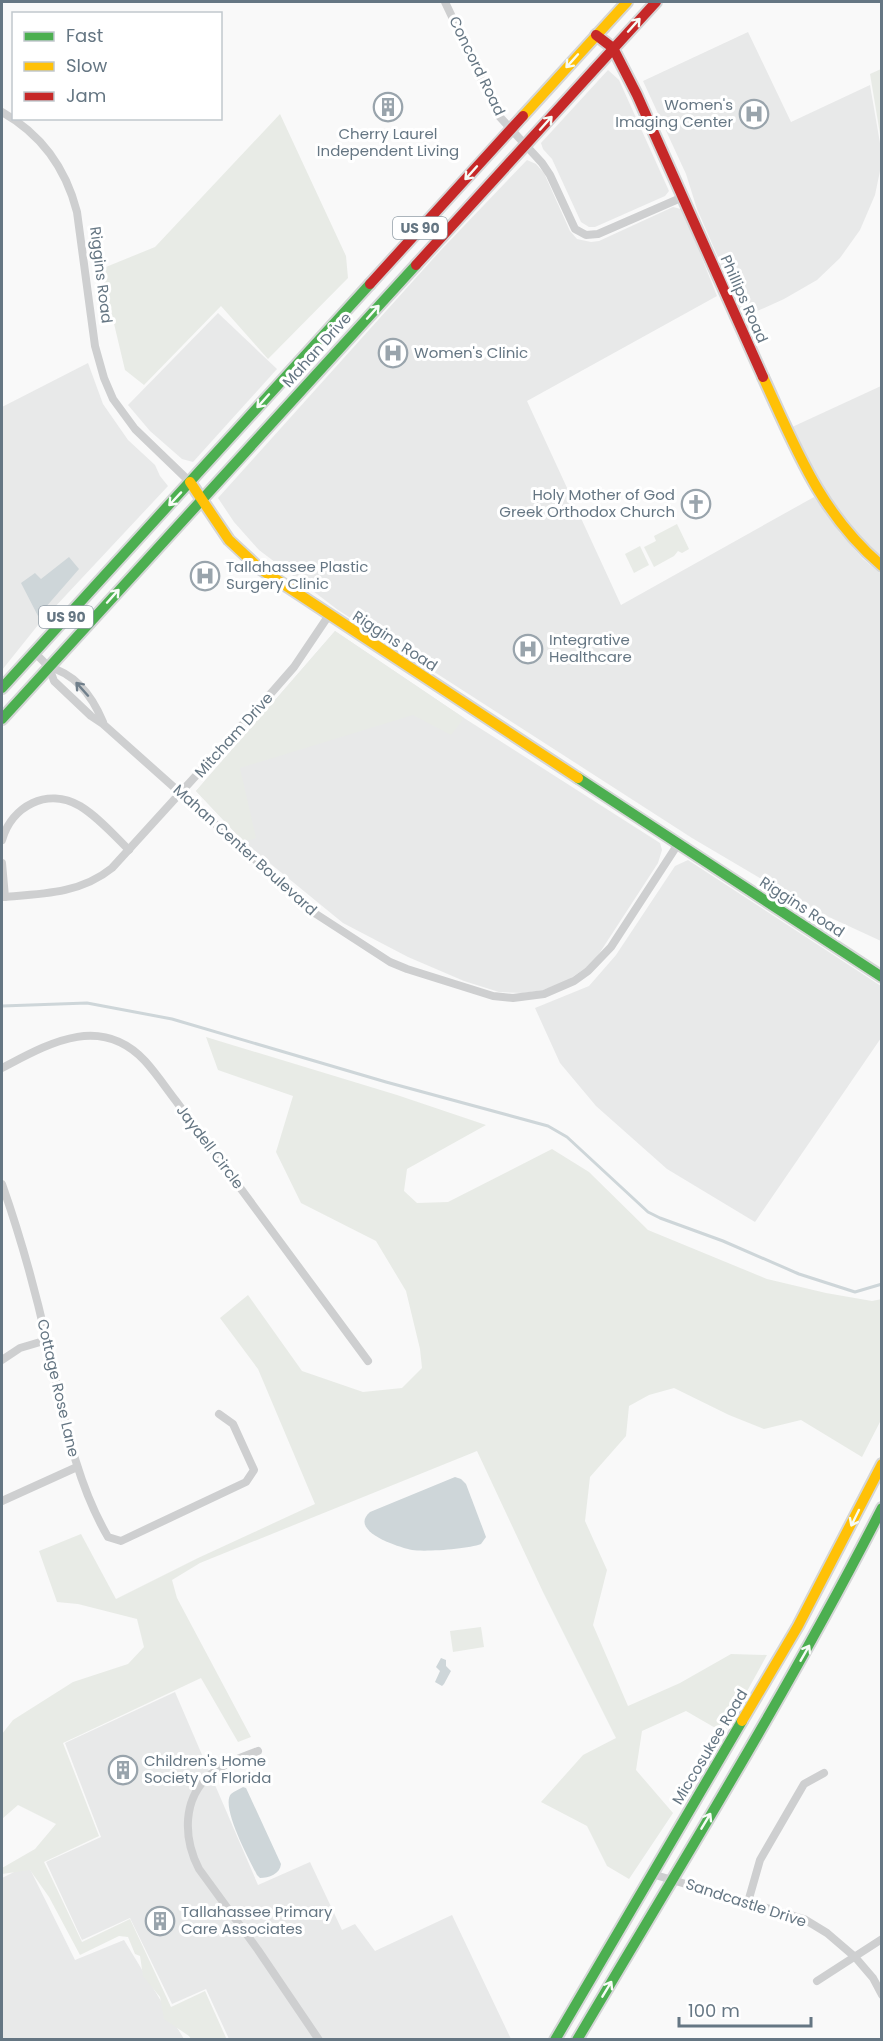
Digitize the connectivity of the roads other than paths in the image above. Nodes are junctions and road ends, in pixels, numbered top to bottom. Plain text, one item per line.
1 (445, 2) edge
2 (627, 2) edge
3 (656, 2) edge
4 (596, 35) junction
5 (613, 48) junction
6 (15, 120) edge
7 (510, 130) junction
8 (525, 146) junction
9 (683, 197) junction
10 (394, 256) junction
11 (410, 271) junction
12 (291, 370) junction
13 (305, 386) junction
14 (190, 482) junction
15 (201, 500) junction
16 (882, 566) edge
17 (329, 615) junction
18 (34, 652) junction
19 (49, 667) junction
20 (2, 688) edge
21 (2, 719) edge
22 (103, 724) junction
23 (180, 793) junction
24 (2, 840) edge
25 (678, 844) junction
26 (129, 850) junction
27 (2, 863) edge
28 (3, 897) edge
29 (882, 977) edge
30 (2, 1068) edge
31 (2, 1184) edge
32 (47, 1340) junction
33 (2, 1360) edge
34 (368, 1361) dead end
35 (219, 1414) dead end
36 (882, 1464) edge
37 (77, 1467) junction
38 (2, 1501) edge
39 (882, 1508) edge
40 (843, 1542) junction
41 (860, 1552) junction
42 (258, 1750) dead end
43 (824, 1773) dead end
44 (652, 1874) junction
45 (672, 1880) junction
46 (748, 1902) junction
47 (882, 1939) edge
48 (855, 1957) junction
49 (817, 1981) dead end
50 (882, 1995) edge
51 (319, 2040) edge
52 (555, 2040) edge
53 (577, 2040) edge

1 - 7 street, Concord Road
2 - 4 street, Mahan Drive / US 90
5 -> 3 street, Mahan Drive / US 90
4 - 5 street, Phillips Road
4 -> 7 street, Mahan Drive / US 90
8 -> 5 street, Mahan Drive / US 90
5 - 9 street, Phillips Road
6 - 14 street, Riggins Road
7 - 8 street, Concord Road
7 -> 10 street, Mahan Drive / US 90
8 - 9 street, Concord Road
8 - 11 street, Mahan Drive / US 90
9 - 16 street, Phillips Road
10 - 11 street
10 - 12 street, Mahan Drive / US 90
13 -> 11 street, Mahan Drive / US 90
12 - 13 street
12 -> 14 street, Mahan Drive / US 90
13 - 15 street, Mahan Drive / US 90
14 - 15 street, Riggins Road
14 -> 18 street, Mahan Drive / US 90
15 - 17 street, Riggins Road
19 -> 15 street, Mahan Drive / US 90
17 - 23 street, Mitcham Drive
17 - 25 street, Riggins Road
18 - 19 street, Mahan Center Boulevard
18 - 20 street, Mahan Drive / US 90
19 - 21 street, Mahan Drive / US 90
19 - 22 street, Mahan Center Boulevard
22 -> 19 street, Mahan Center Boulevard
22 - 23 street, Mahan Center Boulevard
23 - 25 street, Mahan Center Boulevard
23 - 26 street, Mitcham Drive
24 - 26 street
25 - 29 street, Riggins Road
26 - 28 street, Mitcham Drive
27 - 28 street
30 - 34 street, Jaydell Circle
31 - 32 street, Cottage Rose Lane
32 - 33 street
32 - 37 street, Cottage Rose Lane
35 - 37 street, Cottage Rose Lane
36 -> 40 street, Miccosukee Road
37 - 38 street
39 - 41 street
40 - 41 street
40 - 44 street, Miccosukee Road
45 -> 41 street
42 - 51 street
43 - 46 street
44 - 45 street, Sandcastle Drive
44 - 52 street, Miccosukee Road
45 - 46 street, Sandcastle Drive
53 -> 45 street
46 - 48 street, Sandcastle Drive
47 - 48 street
48 - 49 street
48 - 50 street, Sandcastle Drive

